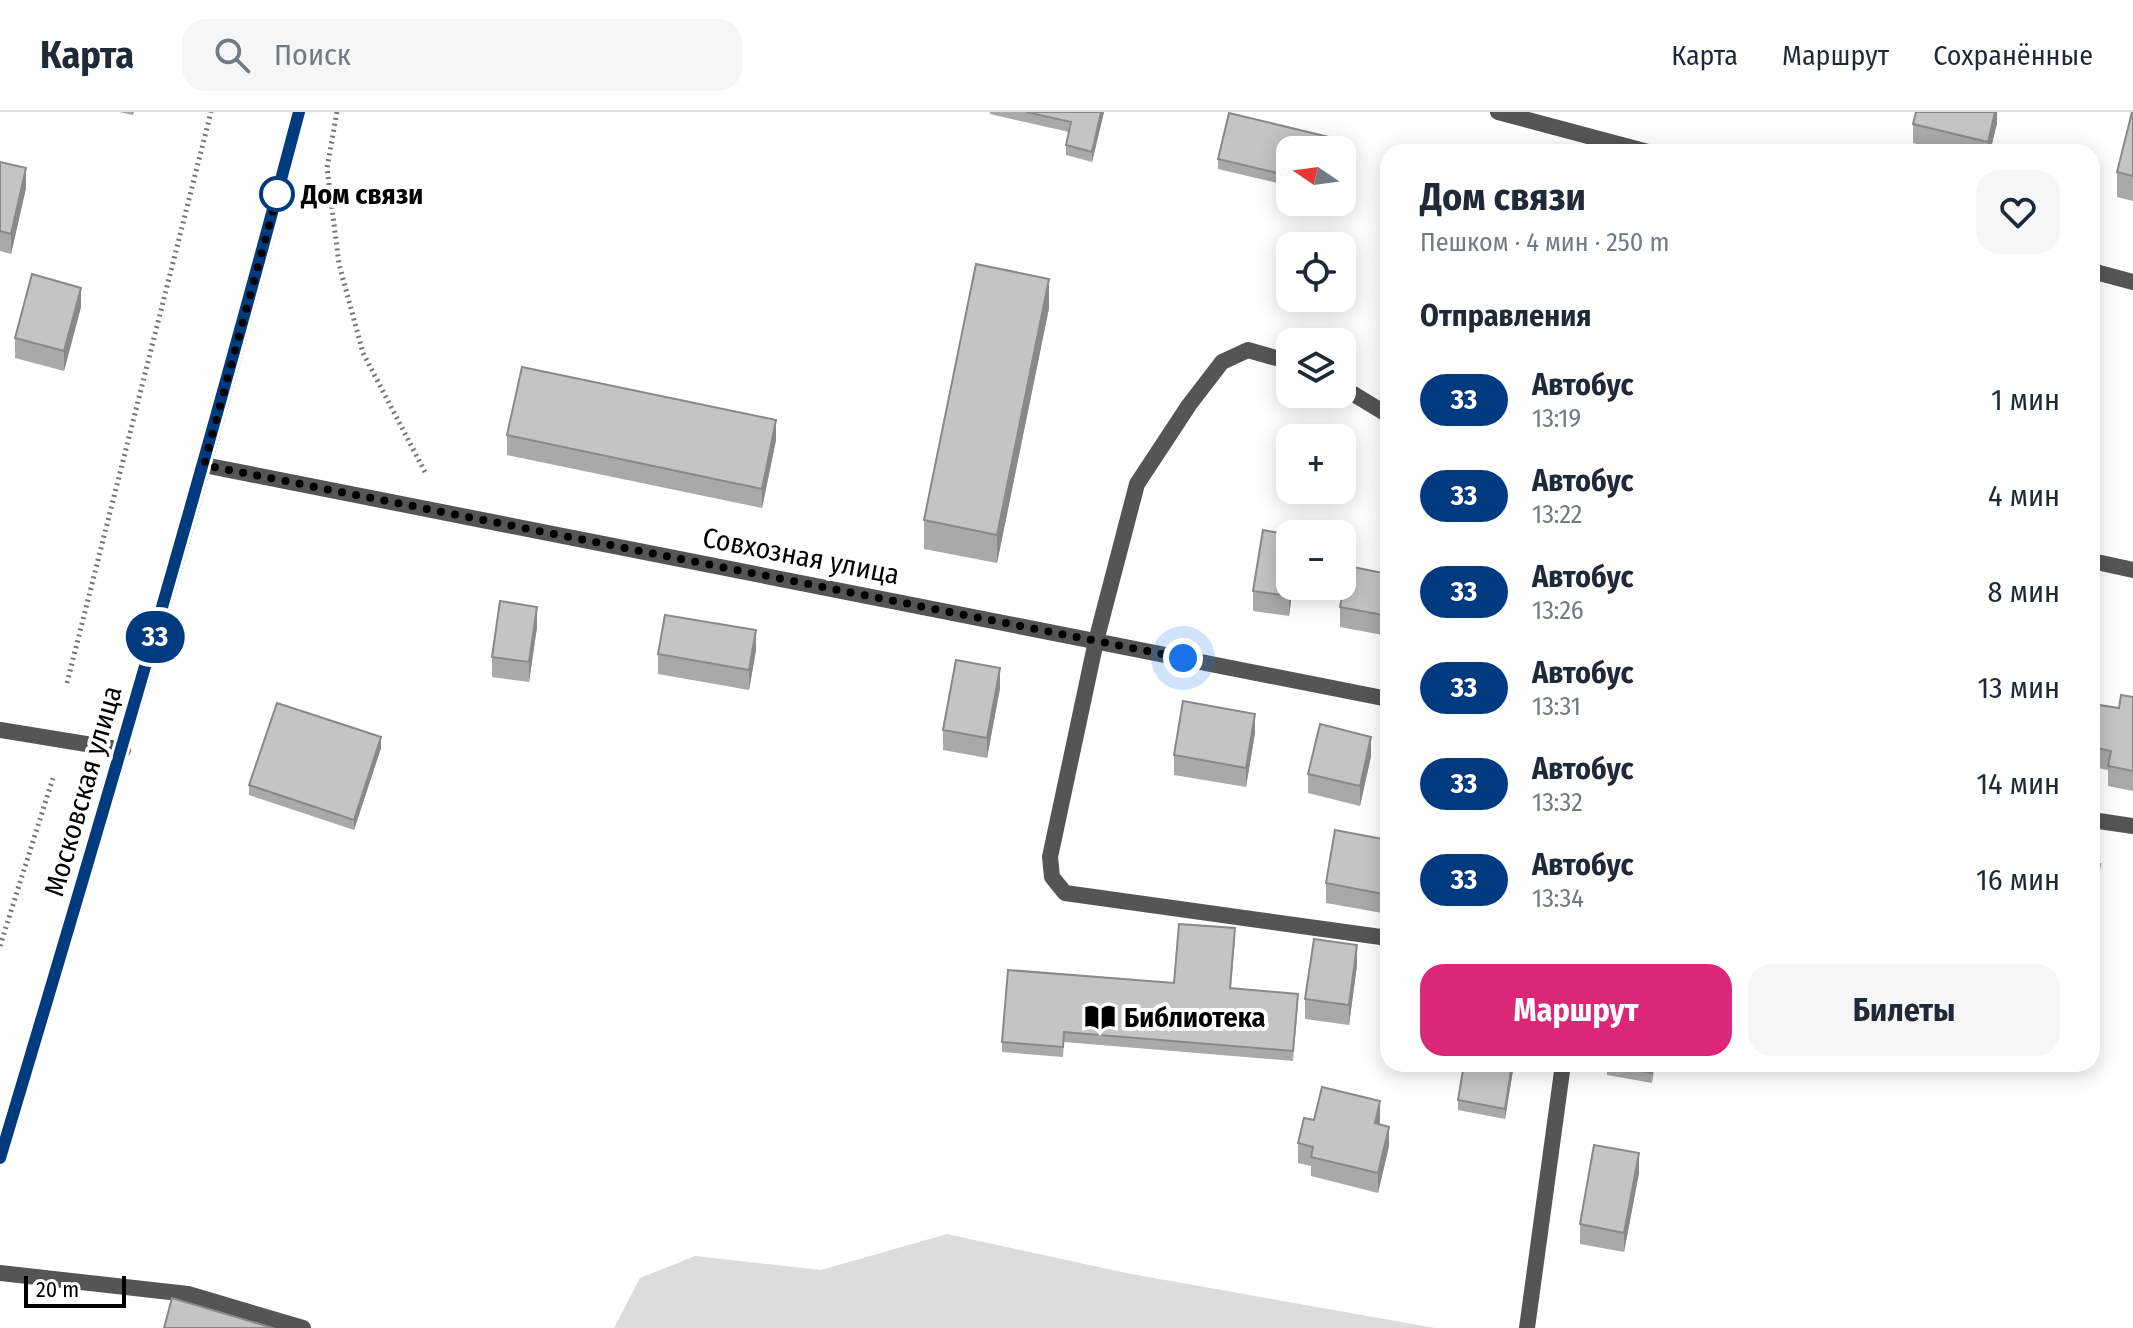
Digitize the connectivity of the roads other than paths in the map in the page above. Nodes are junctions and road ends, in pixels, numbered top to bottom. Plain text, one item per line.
1 (299, 112) edge
2 (1498, 112) edge
3 (1618, 144) edge
4 (2100, 273) edge
5 (2133, 282) edge
6 (1276, 358) edge
7 (1356, 396) edge
8 (1380, 410) edge
9 (204, 465) junction
10 (2100, 563) edge
11 (2133, 570) edge
12 (1096, 641) junction
13 (1380, 697) edge
14 (0, 730) edge
15 (123, 750) junction
16 (2100, 821) edge
17 (2133, 826) edge
18 (1380, 937) edge
19 (1562, 1072) edge
20 (0, 1158) edge
21 (0, 1273) edge
22 (303, 1328) edge
23 (1527, 1328) edge

1 - 9 main road, Московская улица
2 - 3 street
4 - 5 street
6 - 12 street
7 - 8 street
9 - 12 street, Совхозная улица
9 - 15 main road, Московская улица
10 - 11 street
12 - 13 street, Совхозная улица
12 - 18 street
14 - 15 street
15 - 20 main road, Московская улица
16 - 17 street
19 - 23 street
21 - 22 street

